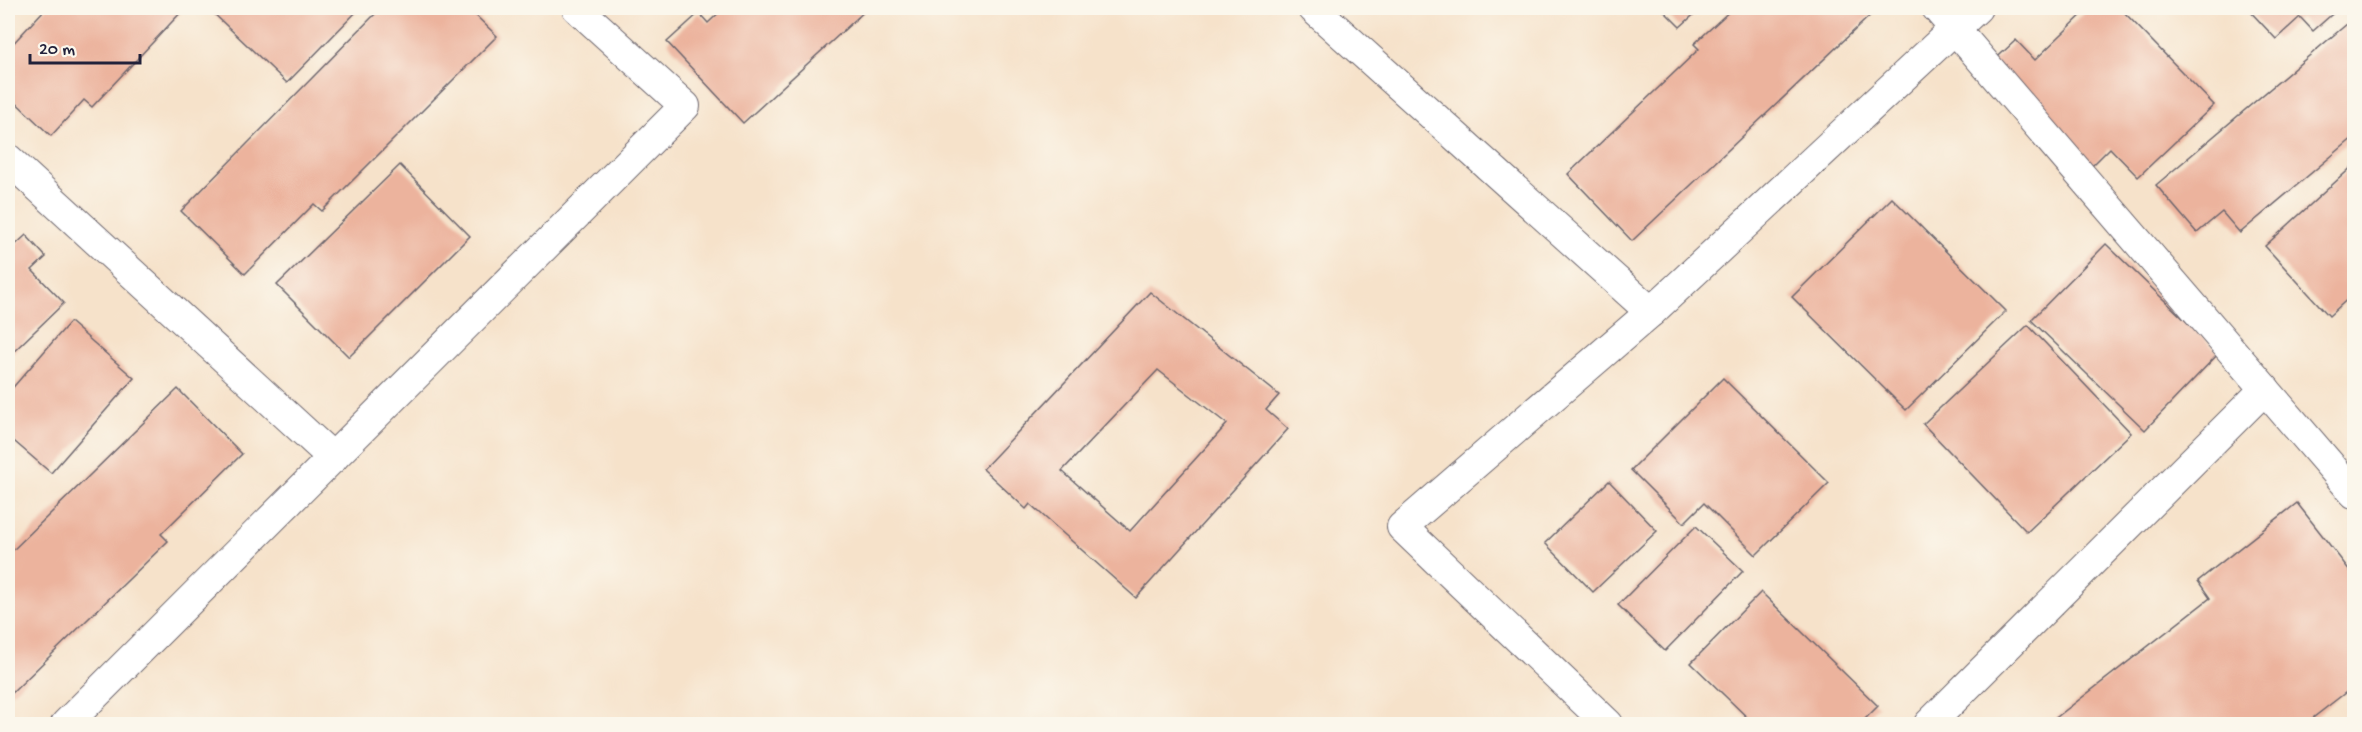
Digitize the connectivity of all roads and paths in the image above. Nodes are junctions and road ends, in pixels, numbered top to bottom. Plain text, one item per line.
1 (577, 8) edge
2 (1313, 8) edge
3 (1977, 8) edge
4 (1946, 18) edge
5 (8, 159) edge
6 (1650, 312) junction
7 (2265, 388) junction
8 (333, 458) junction
9 (2355, 493) edge
10 (66, 724) edge
11 (1608, 724) edge
12 (1929, 724) edge

1 - 8 street
2 - 6 street
3 - 4 street
4 - 6 street
4 - 7 street
5 - 8 street
6 - 11 street
7 - 9 street
7 - 12 street
8 - 10 street

